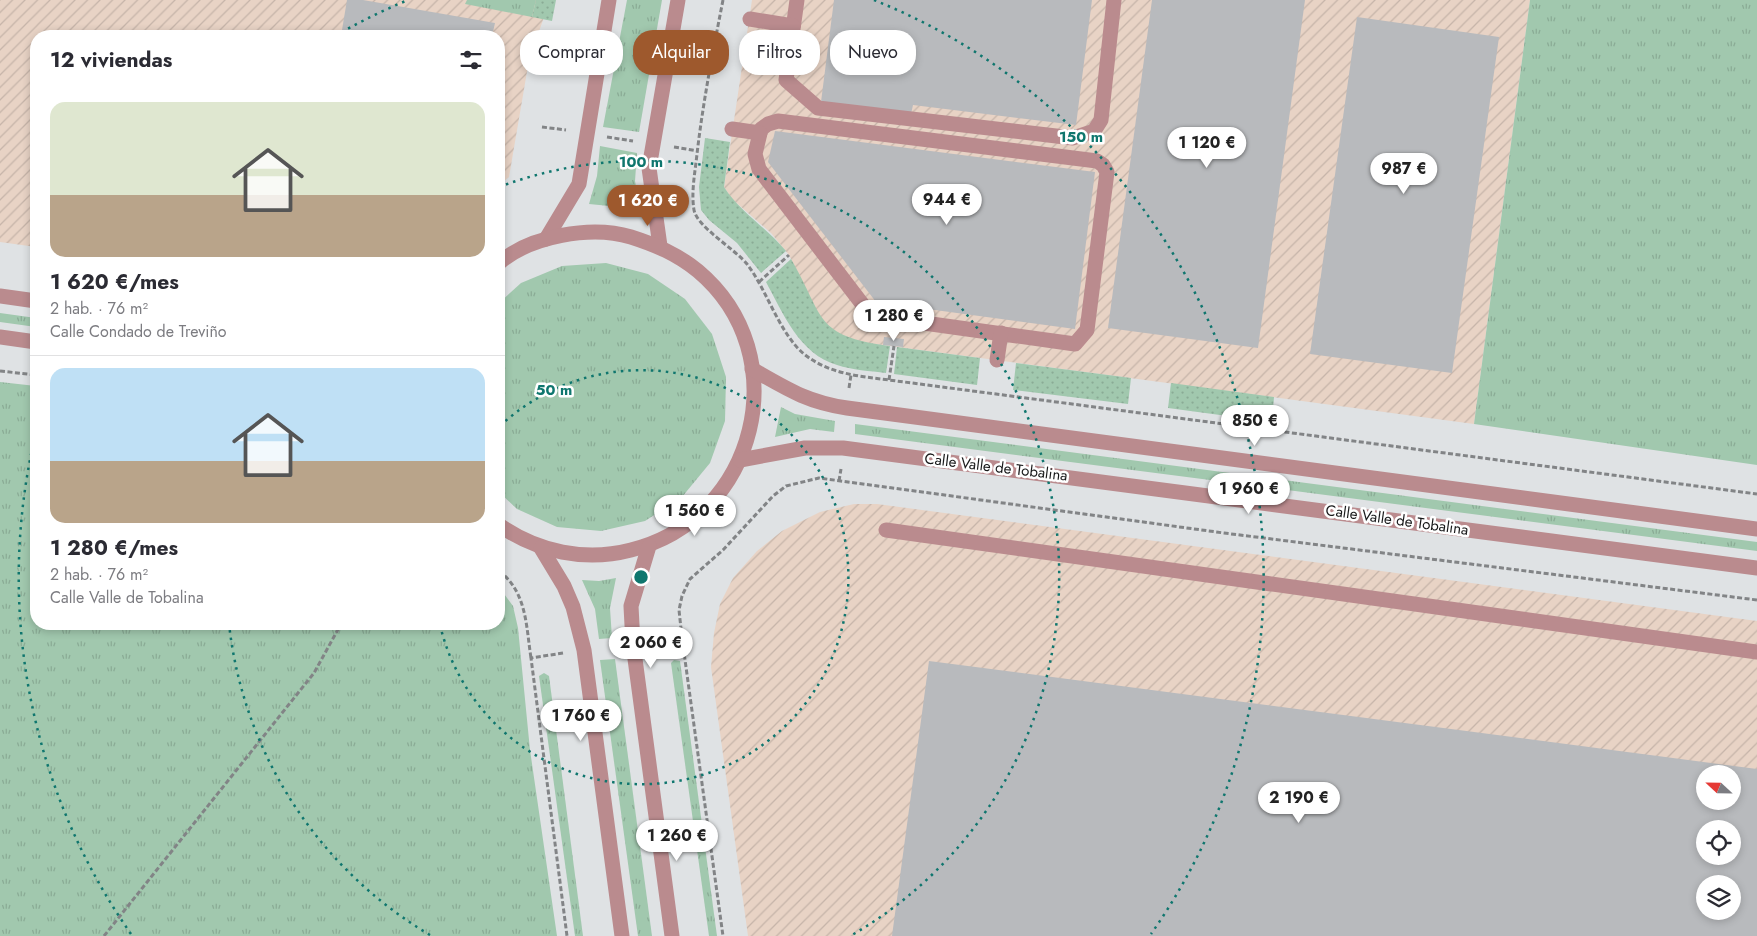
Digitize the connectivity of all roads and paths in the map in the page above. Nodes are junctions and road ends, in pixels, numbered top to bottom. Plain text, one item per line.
1 (610, 0) edge
2 (678, 0) edge
3 (723, 0) edge
4 (797, 0) edge
5 (1114, 0) edge
6 (750, 19) dead end
7 (793, 26) junction
8 (542, 127) dead end
9 (732, 129) dead end
10 (760, 133) junction
11 (588, 134) junction
12 (652, 144) junction
13 (698, 150) junction
14 (546, 239) junction
15 (660, 246) junction
16 (789, 255) dead end
17 (505, 258) edge
18 (759, 282) junction
19 (0, 296) edge
20 (30, 300) edge
21 (1001, 333) junction
22 (0, 337) edge
23 (30, 341) edge
24 (894, 346) dead end
25 (997, 360) dead end
26 (752, 369) junction
27 (0, 371) edge
28 (30, 375) edge
29 (889, 380) junction
30 (740, 460) junction
31 (1757, 494) edge
32 (1757, 528) edge
33 (505, 529) edge
34 (886, 530) dead end
35 (649, 546) junction
36 (541, 548) junction
37 (1757, 568) edge
38 (505, 575) edge
39 (1757, 600) edge
40 (337, 630) edge
41 (682, 638) junction
42 (633, 644) junction
43 (584, 650) junction
44 (1757, 652) edge
45 (531, 658) junction
46 (104, 936) edge
47 (567, 936) edge
48 (622, 936) edge
49 (672, 936) edge
50 (724, 936) edge

1 - 11 street
2 - 12 street
3 - 13 path
4 - 7 street
5 - 7 street
6 - 7 street
8 - 11 path
9 - 10 street
10 - 21 street
10 - 21 street
11 - 12 path
11 - 14 street
12 - 13 path
12 - 15 street
13 - 18 path
14 - 15 street
14 - 17 street
15 - 26 street
16 - 18 path
18 - 29 path
19 - 20 street
21 - 25 street
22 - 23 street
24 - 29 path
26 - 30 street
26 - 32 street
27 - 28 path
29 - 31 path
30 - 35 street
30 - 37 street, Calle Valle de Tobalina
33 - 36 street
34 - 44 street
35 - 36 street
35 - 42 street
36 - 43 street
38 - 45 path
39 - 41 path
40 - 46 path
41 - 42 path
41 - 50 path
42 - 49 street
43 - 45 path
43 - 48 street
45 - 47 path

